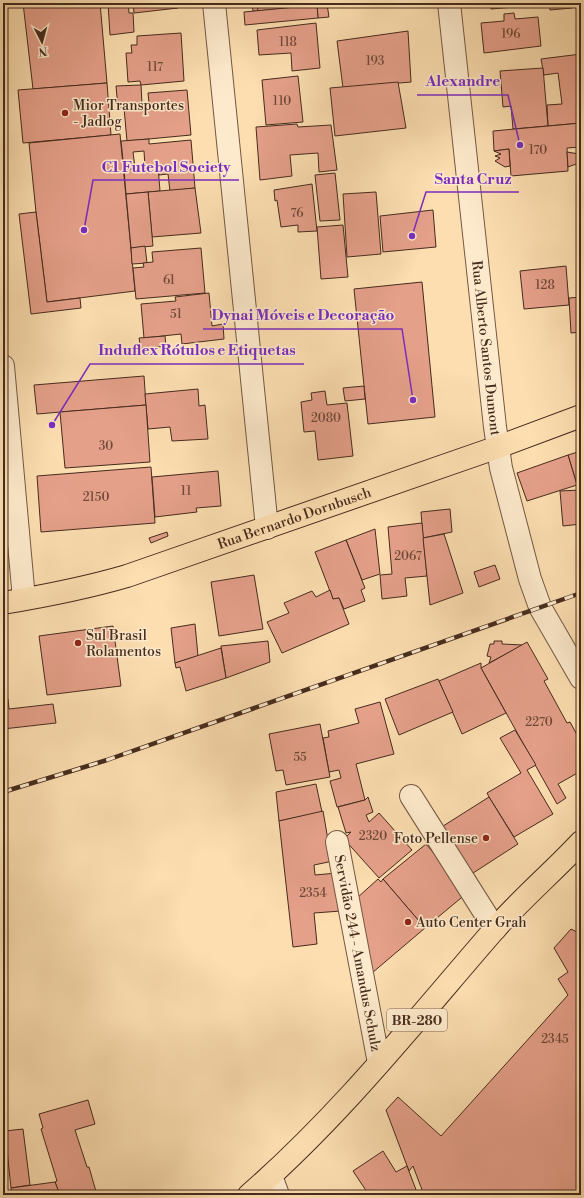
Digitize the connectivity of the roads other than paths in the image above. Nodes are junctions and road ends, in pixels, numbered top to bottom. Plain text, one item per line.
1 (214, 3) edge
2 (449, 3) edge
3 (3, 366) edge
4 (581, 416) edge
5 (498, 447) junction
6 (267, 528) junction
7 (24, 599) junction
8 (3, 603) edge
9 (581, 678) edge
10 (411, 796) dead end
11 (337, 842) dead end
12 (581, 842) edge
13 (496, 929) junction
14 (379, 1063) junction
15 (274, 1186) edge
16 (249, 1195) edge

1 - 6 street
2 - 5 street, Rua Alberto Santos Dumont
3 - 7 street
4 - 5 highway, Rua Bernardo Dornbusch
5 - 6 highway, Rua Bernardo Dornbusch
5 - 9 street, Rua Alberto Santos Dumont
6 - 7 highway, Rua Bernardo Dornbusch
7 - 8 highway, Rua Bernardo Dornbusch
10 - 13 street
11 - 14 street, Servidão 244 - Amandus Schulz
12 - 13 highway, BR-280
13 - 14 highway, BR-280
14 - 15 highway, BR-280
15 - 16 highway, BR-280

